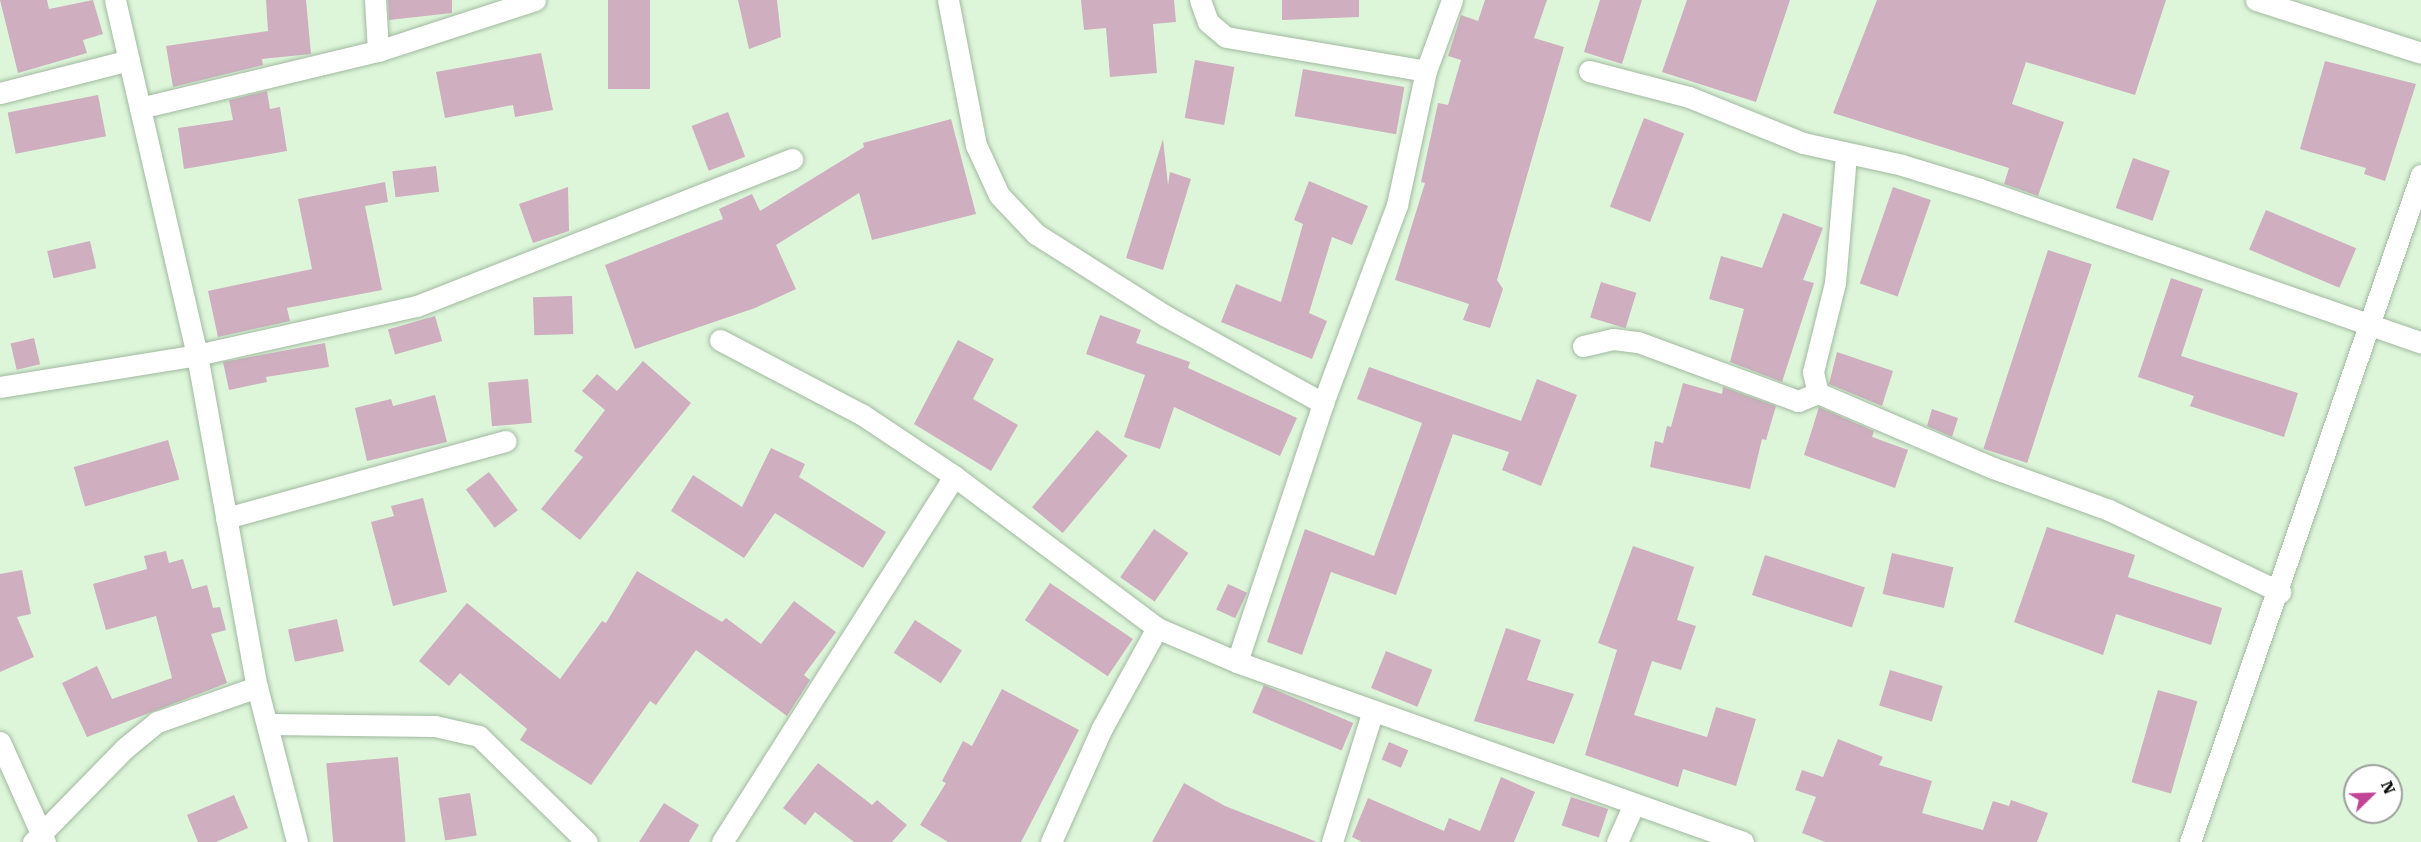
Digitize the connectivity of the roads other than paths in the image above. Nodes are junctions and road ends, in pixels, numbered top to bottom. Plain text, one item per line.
1 (115, 0) edge
2 (375, 0) edge
3 (535, 0) edge
4 (948, 0) edge
5 (1200, 0) edge
6 (1452, 0) edge
7 (2256, 0) edge
8 (378, 51) junction
9 (2421, 53) edge
10 (129, 60) junction
11 (1426, 71) junction
12 (1589, 71) dead end
13 (0, 93) edge
14 (140, 108) junction
15 (1846, 155) junction
16 (792, 159) dead end
17 (2421, 175) edge
18 (2370, 328) junction
19 (720, 340) dead end
20 (2421, 343) edge
21 (1583, 346) dead end
22 (197, 355) junction
23 (0, 387) edge
24 (1818, 393) junction
25 (1323, 403) junction
26 (506, 441) dead end
27 (954, 476) junction
28 (226, 518) junction
29 (2280, 592) junction
30 (1157, 628) junction
31 (1237, 662) junction
32 (257, 687) junction
33 (1373, 710) junction
34 (267, 724) junction
35 (0, 742) edge
36 (1634, 804) junction
37 (41, 838) edge
38 (297, 842) edge
39 (588, 842) edge
40 (722, 842) edge
41 (1052, 842) edge
42 (1332, 842) edge
43 (1617, 842) edge
44 (1743, 842) edge
45 (2190, 842) edge

1 - 10 street
2 - 8 street
3 - 8 street
4 - 25 street
5 - 11 street
6 - 11 street
7 - 9 street
8 - 14 street
10 - 13 street
10 - 14 street
11 - 25 street
12 - 15 street
14 - 22 street
15 - 18 street
15 - 24 street
16 - 22 street
17 - 18 street
18 - 20 street
18 - 29 street
19 - 27 street
21 - 24 street
22 - 23 street
22 - 28 street
24 - 29 street
25 - 31 street
26 - 28 street
27 - 30 street
27 - 40 street
28 - 32 street
29 - 45 street
30 - 31 street
30 - 41 street
31 - 33 street
32 - 34 street
32 - 37 street
33 - 36 street
33 - 42 street
34 - 38 street
34 - 39 street
35 - 37 street
36 - 43 street
36 - 44 street

